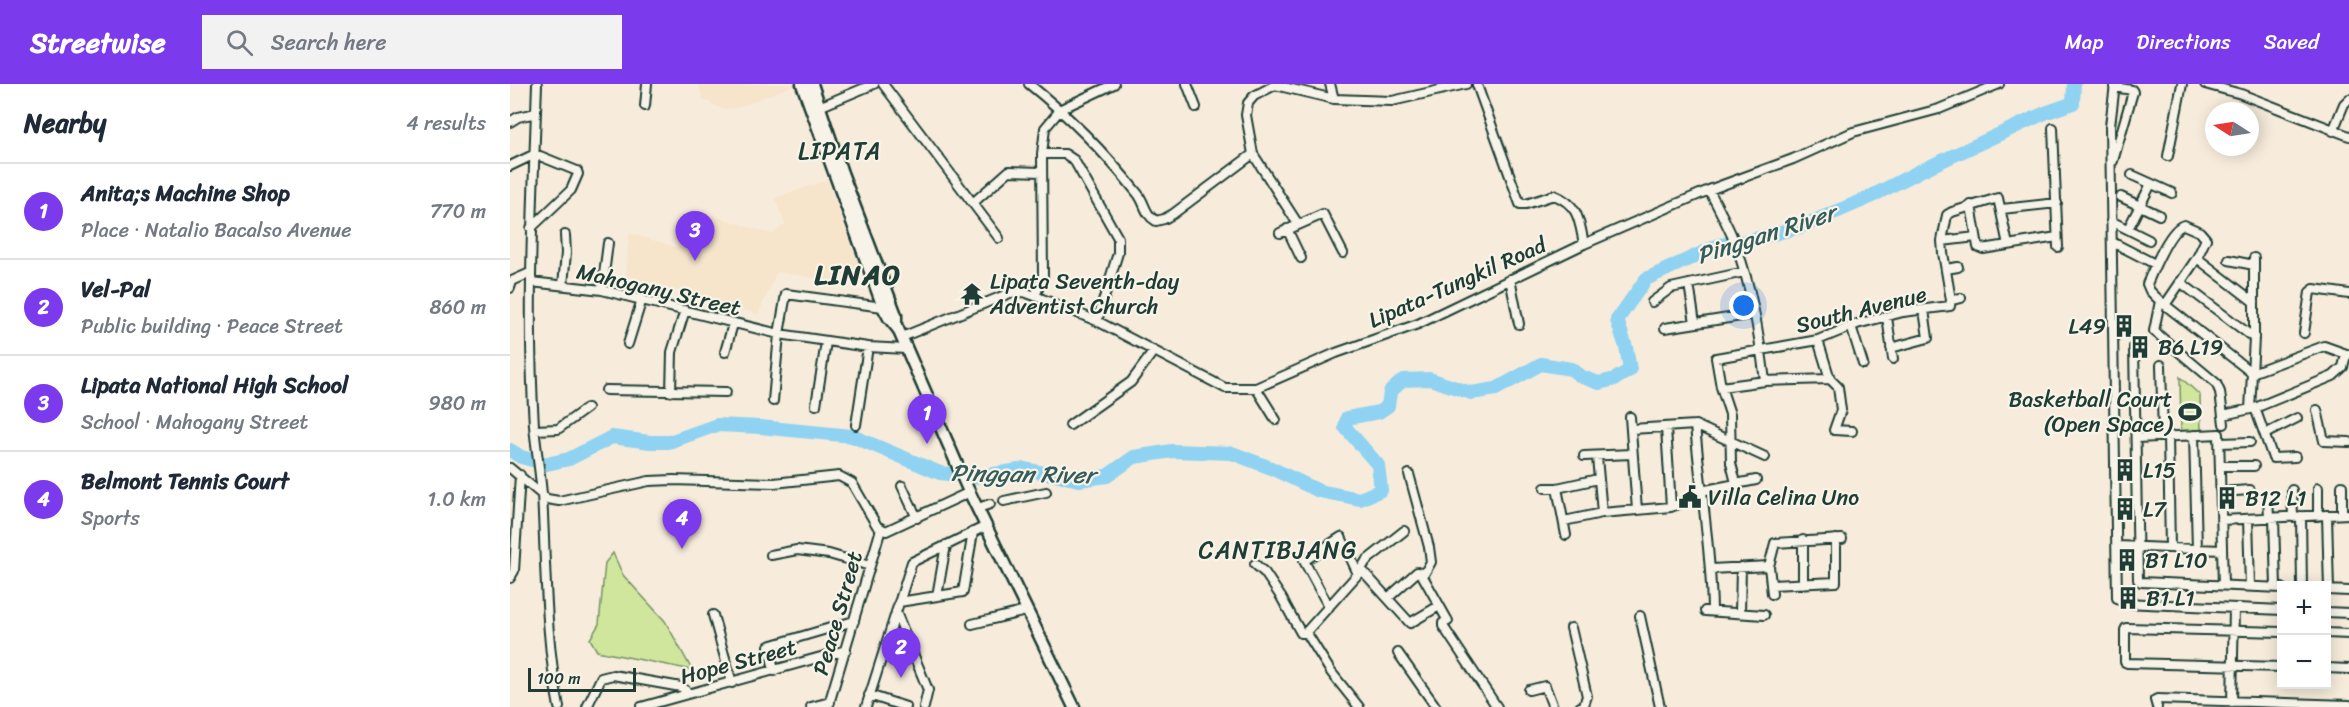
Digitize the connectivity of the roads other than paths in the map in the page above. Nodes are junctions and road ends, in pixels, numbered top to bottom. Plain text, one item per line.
1 (537, 84) edge
2 (647, 84) edge
3 (802, 84) edge
4 (812, 84) edge
5 (874, 84) edge
6 (883, 84) edge
7 (1029, 84) edge
8 (1114, 84) edge
9 (1187, 84) edge
10 (1329, 84) edge
11 (1466, 84) edge
12 (1999, 84) edge
13 (2182, 84) edge
14 (2205, 84) edge
15 (1477, 85) edge
16 (2115, 86) edge
17 (1432, 88) edge
18 (1334, 99) junction
19 (2349, 99) edge
20 (645, 106) dead end
21 (819, 107) junction
22 (1196, 107) dead end
23 (1061, 109) junction
24 (536, 113) junction
25 (510, 122) edge
26 (2053, 128) dead end
27 (2333, 131) junction
28 (2349, 136) edge
29 (535, 154) junction
30 (1042, 154) junction
31 (1253, 154) junction
32 (2168, 156) dead end
33 (510, 166) edge
34 (2110, 169) junction
35 (1042, 172) junction
36 (2132, 175) dead end
37 (2151, 184) junction
38 (1709, 190) junction
39 (2172, 193) dead end
40 (2121, 197) dead end
41 (974, 202) junction
42 (2056, 203) junction
43 (1971, 205) junction
44 (2141, 207) junction
45 (2002, 209) junction
46 (2159, 215) dead end
47 (2111, 221) junction
48 (1298, 224) junction
49 (531, 228) junction
50 (2128, 229) junction
51 (565, 236) dead end
52 (1976, 237) junction
53 (2057, 237) junction
54 (999, 238) dead end
55 (2149, 240) dead end
56 (1942, 241) junction
57 (2112, 242) junction
58 (608, 243) dead end
59 (1584, 244) junction
60 (2008, 245) junction
61 (2058, 247) dead end
62 (1343, 253) dead end
63 (1301, 258) dead end
64 (2197, 258) junction
65 (2229, 260) dead end
66 (2155, 264) junction
67 (1958, 267) dead end
68 (1946, 269) junction
69 (1744, 272) junction
70 (530, 273) junction
71 (1510, 279) junction
72 (531, 282) junction
73 (2180, 282) junction
74 (1689, 284) junction
75 (563, 285) junction
76 (510, 288) edge
77 (602, 290) junction
78 (2349, 294) edge
79 (1035, 296) junction
80 (1961, 298) dead end
81 (642, 299) junction
82 (1952, 300) junction
83 (1652, 302) dead end
84 (2254, 302) junction
85 (2162, 303) junction
86 (884, 307) junction
87 (686, 310) junction
88 (1924, 310) junction
89 (1754, 314) junction
90 (1887, 316) junction
91 (1097, 321) junction
92 (1695, 323) junction
93 (733, 324) junction
94 (896, 324) junction
95 (1519, 324) dead end
96 (1851, 326) junction
97 (1665, 328) dead end
98 (2304, 333) dead end
99 (779, 334) junction
100 (902, 337) junction
101 (2254, 338) junction
102 (1818, 340) junction
103 (826, 342) junction
104 (628, 345) dead end
105 (868, 347) junction
106 (2134, 347) dead end
107 (1891, 348) junction
108 (906, 349) junction
109 (1761, 350) junction
110 (725, 352) dead end
111 (1153, 352) junction
112 (2348, 355) edge
113 (1893, 358) dead end
114 (1863, 364) dead end
115 (2161, 365) dead end
116 (2252, 374) junction
117 (1830, 379) junction
118 (1765, 381) junction
119 (1721, 387) junction
120 (1256, 388) junction
121 (606, 390) dead end
122 (671, 392) junction
123 (726, 392) dead end
124 (773, 401) dead end
125 (816, 405) dead end
126 (587, 408) dead end
127 (2253, 409) junction
128 (2317, 410) dead end
129 (2223, 415) junction
130 (1630, 417) dead end
131 (2297, 418) dead end
132 (1276, 420) dead end
133 (2224, 424) dead end
134 (856, 425) dead end
135 (1070, 425) dead end
136 (1695, 425) junction
137 (1666, 428) junction
138 (1632, 429) junction
139 (535, 430) junction
140 (1852, 431) dead end
141 (2265, 434) junction
142 (2194, 435) junction
143 (2165, 436) junction
144 (2138, 438) junction
145 (1729, 439) junction
146 (2250, 442) dead end
147 (2349, 442) edge
148 (2220, 443) junction
149 (1632, 453) junction
150 (1584, 456) dead end
151 (2295, 456) dead end
152 (1597, 457) junction
153 (1765, 457) dead end
154 (2220, 466) junction
155 (2254, 466) dead end
156 (510, 468) edge
157 (1409, 474) dead end
158 (520, 475) junction
159 (1598, 479) junction
160 (1756, 480) dead end
161 (1736, 483) junction
162 (902, 486) dead end
163 (2342, 486) dead end
164 (968, 488) junction
165 (1545, 488) dead end
166 (1557, 488) junction
167 (2318, 488) dead end
168 (2250, 490) dead end
169 (2292, 490) dead end
170 (1701, 491) junction
171 (1046, 492) dead end
172 (2221, 492) junction
173 (542, 495) junction
174 (2268, 496) dead end
175 (1004, 501) dead end
176 (990, 504) dead end
177 (1671, 507) junction
178 (978, 508) junction
179 (1637, 510) junction
180 (1602, 513) junction
181 (2345, 514) edge
182 (2327, 515) junction
183 (2318, 516) junction
184 (2297, 517) junction
185 (917, 518) junction
186 (2271, 518) junction
187 (2248, 519) junction
188 (2222, 520) junction
189 (1564, 521) junction
190 (986, 526) junction
191 (881, 529) junction
192 (1404, 531) dead end
193 (973, 532) junction
194 (1566, 536) dead end
195 (1803, 540) junction
196 (946, 545) junction
197 (2117, 546) junction
198 (2138, 546) junction
199 (2170, 548) junction
200 (2197, 549) junction
201 (2222, 550) junction
202 (771, 555) dead end
203 (1255, 564) dead end
204 (870, 566) junction
205 (1768, 566) junction
206 (1741, 567) junction
207 (1711, 569) junction
208 (1359, 572) junction
209 (1423, 576) junction
210 (510, 578) edge
211 (2278, 581) edge
212 (2302, 581) edge
213 (2328, 581) edge
214 (1803, 584) junction
215 (2223, 585) junction
216 (2250, 586) junction
217 (2277, 588) edge
218 (2331, 590) edge
219 (2349, 591) edge
220 (938, 596) junction
221 (1388, 598) junction
222 (899, 602) junction
223 (1438, 606) junction
224 (1329, 607) junction
225 (2234, 609) junction
226 (2277, 610) edge
227 (1026, 611) junction
228 (896, 612) junction
229 (2331, 612) edge
230 (1740, 613) junction
231 (2349, 613) edge
232 (713, 615) dead end
233 (1764, 615) dead end
234 (1640, 616) dead end
235 (854, 621) junction
236 (972, 624) dead end
237 (1571, 628) dead end
238 (2234, 631) junction
239 (1306, 632) junction
240 (2277, 632) edge
241 (2331, 633) edge
242 (2349, 634) edge
243 (846, 650) junction
244 (1398, 653) dead end
245 (2233, 665) junction
246 (2277, 667) edge
247 (2331, 668) edge
248 (2349, 669) edge
249 (774, 670) junction
250 (732, 683) junction
251 (1529, 690) dead end
252 (689, 693) junction
253 (869, 695) junction
254 (2232, 702) junction
255 (2157, 703) edge
256 (829, 704) edge
257 (896, 705) edge
258 (2349, 705) edge
259 (559, 707) edge
260 (587, 707) edge
261 (640, 707) edge
262 (811, 707) edge
263 (866, 707) edge
264 (906, 707) edge
265 (924, 707) edge
266 (1074, 707) edge
267 (1359, 707) edge
268 (1436, 707) edge
269 (1497, 707) edge
270 (1553, 707) edge
271 (1581, 707) edge
272 (1660, 707) edge

1 - 24 street
2 - 20 street
3 - 86 highway
4 - 21 highway
5 - 21 street
6 - 41 street
7 - 23 street
8 - 23 street
9 - 22 street
10 - 18 street
11 - 17 street
12 - 38 street, Lipata-Tungkil Road
13 - 32 street
14 - 27 street
15 - 59 street
16 - 34 street
16 - 34 street
17 - 18 street
18 - 31 street
19 - 27 street
21 - 94 highway
23 - 30 street
23 - 31 street
24 - 25 street
24 - 29 street
26 - 42 street
27 - 28 street
29 - 33 street
29 - 49 street
29 - 49 street
30 - 35 street
30 - 91 street
31 - 48 street
34 - 47 street
35 - 41 street
35 - 79 street
36 - 37 street
37 - 39 street
37 - 44 street
38 - 59 street, Lipata-Tungkil Road
38 - 69 street
40 - 44 street
41 - 54 street
42 - 45 street
42 - 53 street
43 - 45 street
43 - 52 street
43 - 56 street, South Avenue
44 - 46 street
44 - 50 street
45 - 60 street
47 - 50 street
47 - 57 street
48 - 62 street
48 - 63 street
49 - 70 street
50 - 55 street
51 - 75 street
52 - 56 street
52 - 60 street
53 - 60 street
53 - 61 street
56 - 68 street, South Avenue
57 - 66 street
57 - 197 street
58 - 77 street
59 - 71 street, Lipata-Tungkil Road
64 - 66 street
64 - 73 street
64 - 84 street
65 - 84 street
66 - 85 street
67 - 68 street
68 - 82 street, South Avenue
69 - 74 street
69 - 89 street
70 - 72 street
70 - 76 street
71 - 95 street
71 - 120 street, Lipata-Tungkil Road
72 - 75 street, Mahogany Street
72 - 139 street
73 - 85 street
73 - 101 street
74 - 83 street
74 - 92 street
75 - 77 street, Mahogany Street
77 - 81 street, Mahogany Street
78 - 98 street
79 - 91 street, Lipata-Tungkil Road
79 - 100 street, Lipata-Tungkil Road
80 - 82 street
81 - 87 street, Mahogany Street
81 - 104 street
82 - 88 street, South Avenue
84 - 101 street
85 - 116 street
85 - 129 street
86 - 94 highway
86 - 99 street
87 - 93 street, Mahogany Street
87 - 122 street
88 - 90 street, South Avenue
88 - 107 street
89 - 92 street
89 - 109 street
90 - 96 street, South Avenue
90 - 107 street
91 - 111 street, Lipata-Tungkil Road
92 - 97 street
93 - 99 street, Mahogany Street
93 - 110 street
94 - 100 highway
96 - 102 street, South Avenue
96 - 114 street
99 - 103 street, Mahogany Street
99 - 124 street
100 - 108 highway
101 - 116 street
102 - 109 street, South Avenue
102 - 117 street
103 - 105 street, Mahogany Street
103 - 125 street
105 - 108 street, Mahogany Street
105 - 134 street
106 - 144 street
107 - 113 street
108 - 164 highway
109 - 118 street
109 - 119 street, South Avenue
111 - 120 street, Lipata-Tungkil Road
111 - 135 street
112 - 116 street
112 - 127 street
115 - 143 street
116 - 127 street
117 - 118 street
117 - 140 street
118 - 119 street
119 - 145 street
120 - 132 street
121 - 122 street
122 - 123 street
126 - 139 street
127 - 129 street
127 - 141 street
128 - 147 street
129 - 133 street
130 - 138 street
131 - 141 street
136 - 137 street
136 - 145 street
136 - 170 street
137 - 138 street
137 - 177 street
138 - 149 street
139 - 173 street
141 - 151 street
142 - 143 street
142 - 148 street
142 - 200 street
143 - 144 street
143 - 199 street
144 - 198 street
145 - 153 street
145 - 161 street
146 - 148 street
148 - 154 street
149 - 152 street
149 - 179 street
150 - 152 street
152 - 159 street
154 - 155 street
154 - 172 street
156 - 158 street
157 - 209 street
158 - 173 street
158 - 210 street
159 - 166 street
159 - 180 street
160 - 161 street
161 - 170 street
162 - 185 street
163 - 181 street
164 - 178 highway
164 - 185 street
165 - 166 street
166 - 189 street
167 - 183 street
168 - 172 street
169 - 184 street
170 - 177 street
170 - 207 street
171 - 175 street
172 - 188 street
173 - 191 street
173 - 259 street
174 - 186 street
176 - 178 street
177 - 179 street
178 - 190 highway
179 - 180 street
180 - 189 street
181 - 182 street
182 - 183 street
182 - 213 street
183 - 184 street
184 - 186 street
184 - 212 street
185 - 191 street
186 - 187 street
186 - 211 street
187 - 188 street
187 - 216 street
188 - 201 street
189 - 194 street
190 - 193 street
190 - 227 highway
191 - 204 street, Peace Street
192 - 208 street
193 - 196 street
193 - 220 street
195 - 205 street
195 - 214 street
195 - 214 street
196 - 220 street
196 - 222 street
197 - 198 street
197 - 225 street
198 - 199 street
198 - 215 street
199 - 200 street
200 - 201 street
201 - 215 street
202 - 204 street
203 - 239 street
204 - 235 street, Peace Street
205 - 206 street
205 - 214 street
206 - 207 street
206 - 230 street
207 - 230 street
208 - 221 street
208 - 224 street
208 - 224 street
209 - 221 street
209 - 223 street
215 - 216 street
216 - 217 street
218 - 219 street
220 - 222 street
221 - 223 street
222 - 228 street
223 - 269 street
224 - 239 street
225 - 226 street
225 - 238 street
227 - 236 street
227 - 266 highway
228 - 253 street
228 - 265 street
229 - 231 street
230 - 233 street
232 - 250 street
234 - 272 street
235 - 243 street, Peace Street
235 - 249 street
237 - 271 street
238 - 240 street
238 - 245 street
238 - 245 street
239 - 267 street
241 - 242 street
243 - 249 street, Hope Street
243 - 256 street, Peace Street
244 - 268 street
245 - 246 street
245 - 254 street
247 - 248 street
249 - 250 street, Hope Street
250 - 252 street, Hope Street
251 - 270 street
252 - 260 street
252 - 261 street, Hope Street
253 - 257 street
253 - 263 street
254 - 255 street
254 - 258 street
256 - 262 street
257 - 264 street

